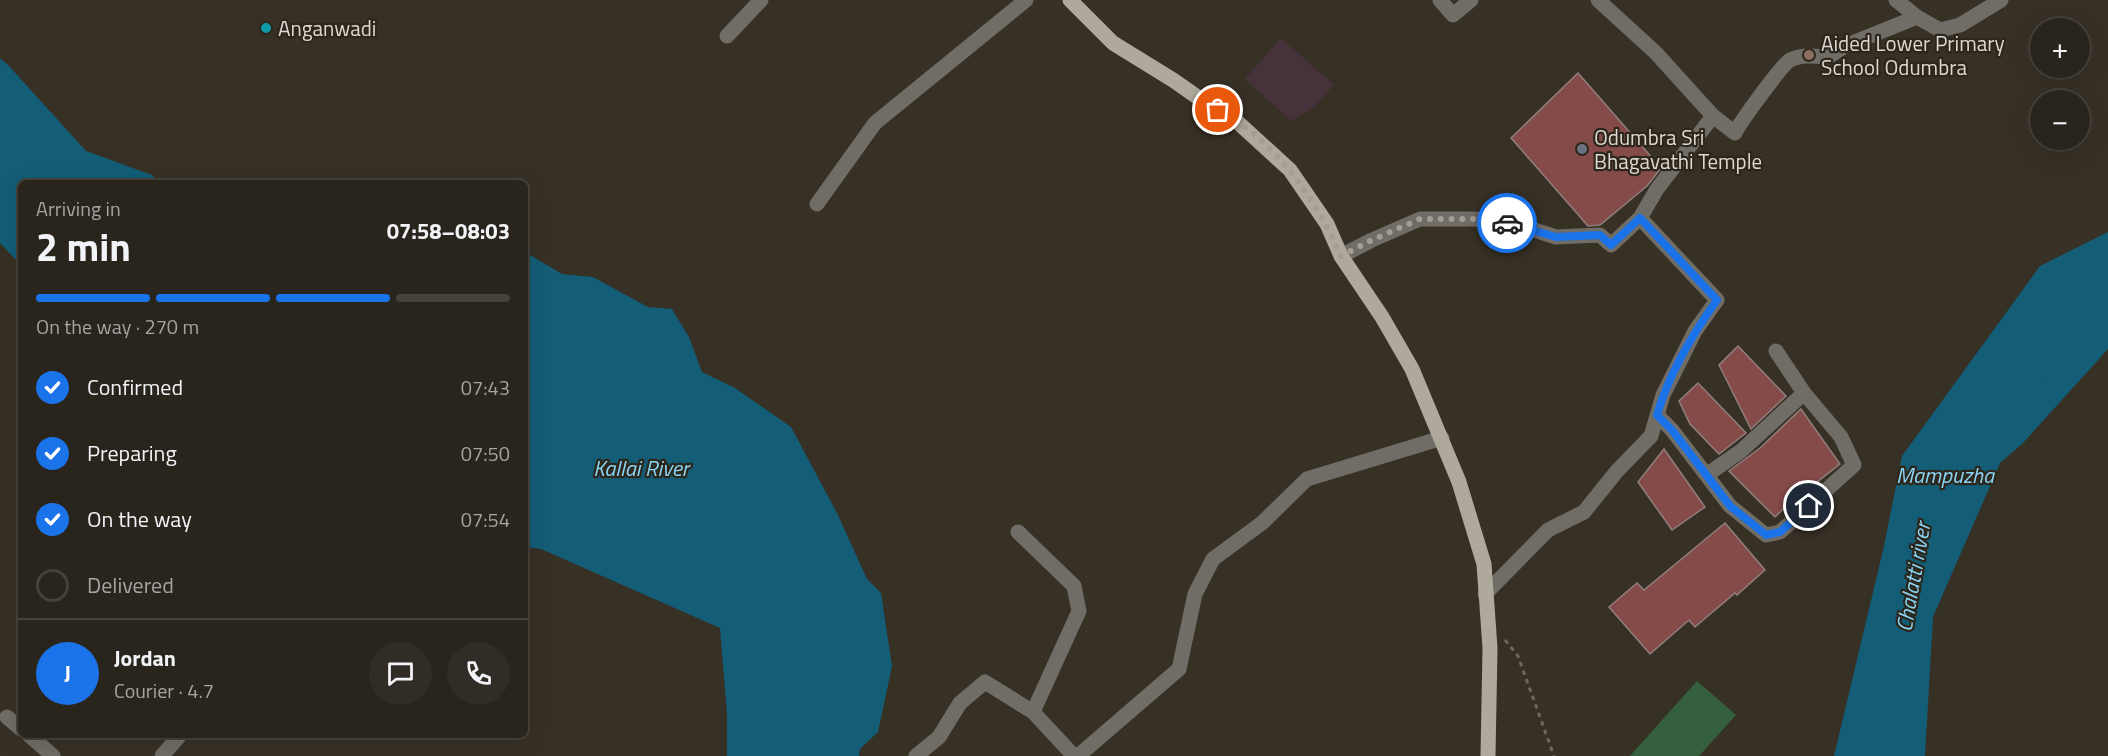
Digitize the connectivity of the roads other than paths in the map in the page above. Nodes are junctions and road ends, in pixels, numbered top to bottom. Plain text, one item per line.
1 (761, 0) edge
2 (1026, 0) edge
3 (1070, 0) edge
4 (1440, 0) edge
5 (1471, 0) edge
6 (1598, 0) edge
7 (1896, 0) edge
8 (2001, 0) edge
9 (1917, 17) junction
10 (727, 36) dead end
11 (1713, 116) junction
12 (818, 204) dead end
13 (1640, 218) junction
14 (1341, 256) junction
15 (1776, 351) dead end
16 (1804, 393) junction
17 (1657, 415) junction
18 (1442, 438) junction
19 (1708, 474) junction
20 (1018, 532) dead end
21 (1485, 594) junction
22 (1033, 712) junction
23 (7, 717) dead end
24 (18, 726) edge
25 (32, 738) edge
26 (177, 738) edge
27 (53, 756) edge
28 (162, 756) edge
29 (916, 756) edge
30 (1076, 756) edge
31 (1488, 756) edge

1 - 10 street
2 - 12 street
3 - 14 main road
4 - 5 street
6 - 11 street
7 - 9 street
8 - 9 street
9 - 11 street
11 - 13 street
13 - 14 street
13 - 17 street
14 - 18 main road
15 - 16 street
16 - 19 street
16 - 19 street
17 - 19 street
17 - 21 street
18 - 21 main road
18 - 30 street
20 - 22 street
21 - 31 main road
22 - 29 street
22 - 30 street
23 - 24 street
25 - 27 street
26 - 28 street

